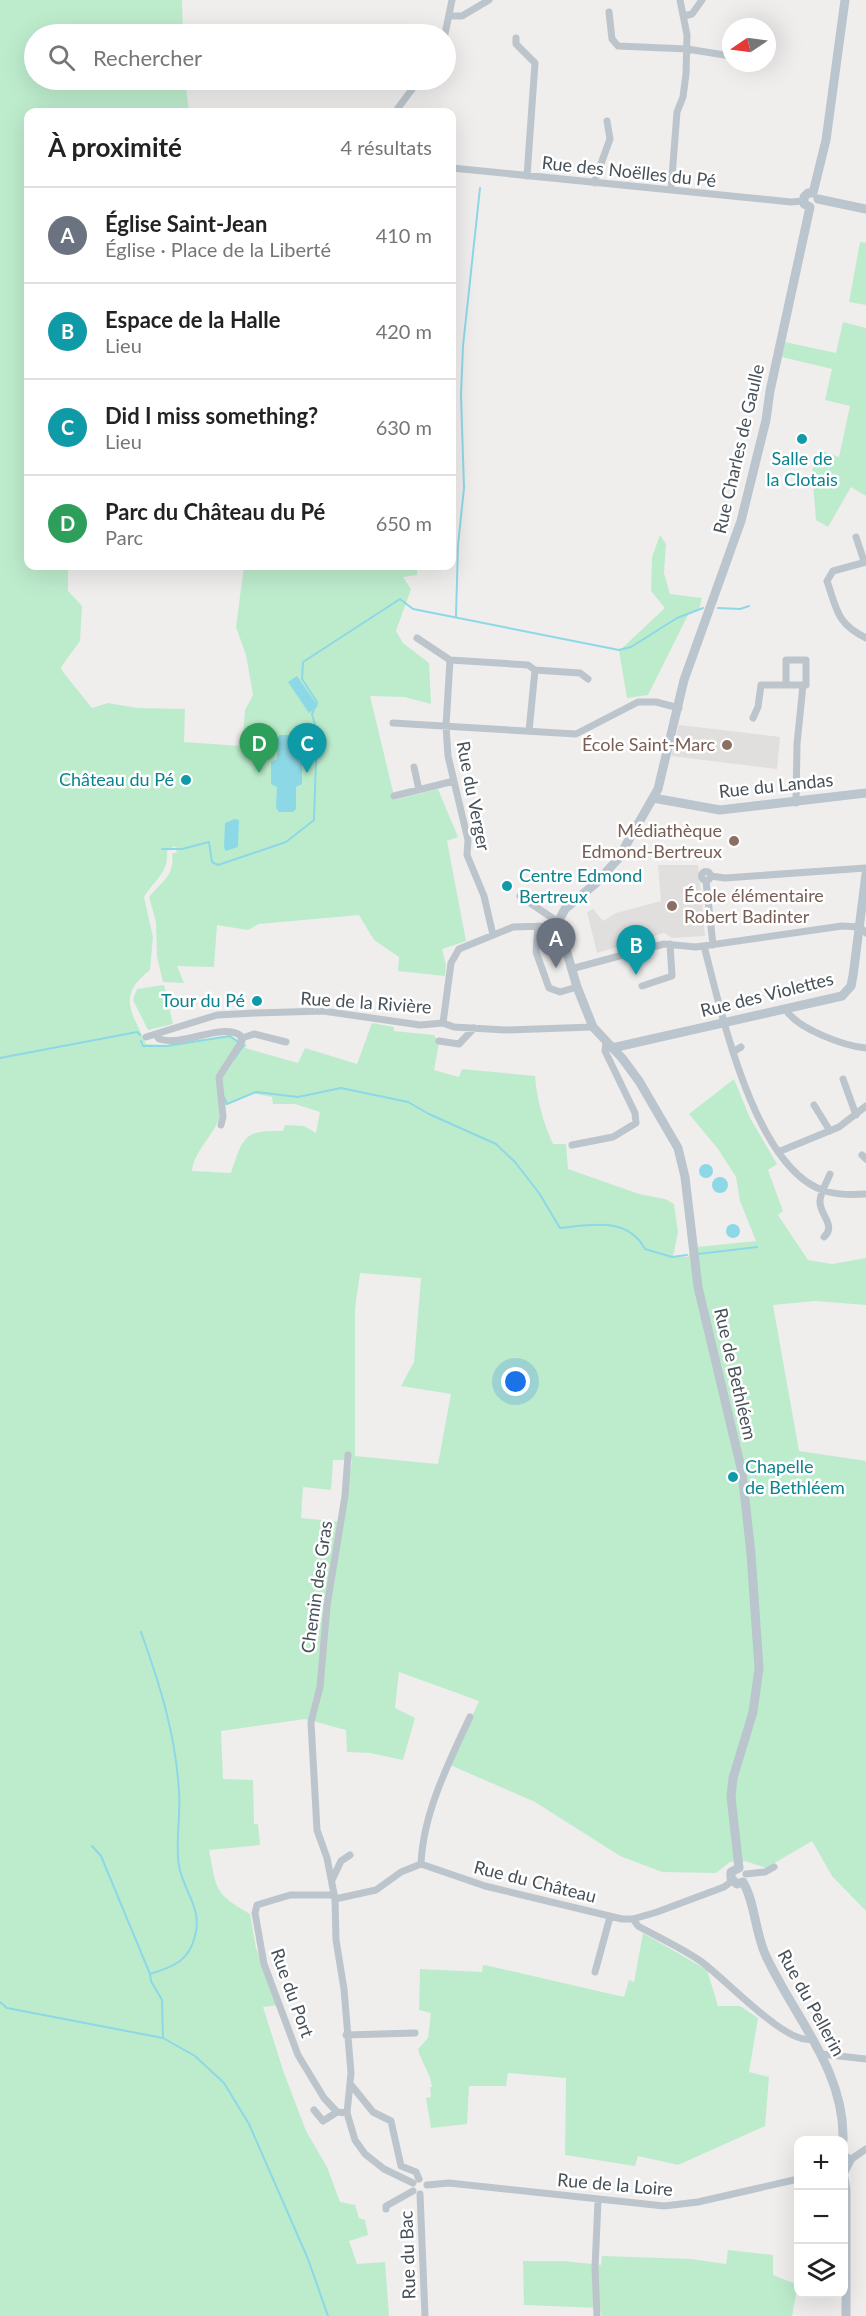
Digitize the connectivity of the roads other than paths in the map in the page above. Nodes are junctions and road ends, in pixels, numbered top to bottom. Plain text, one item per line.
1 (452, 0) edge
2 (489, 0) edge
3 (680, 0) edge
4 (702, 0) edge
5 (845, 0) edge
6 (609, 12) dead end
7 (450, 16) junction
8 (684, 16) junction
9 (448, 24) edge
10 (516, 38) dead end
11 (687, 49) junction
12 (722, 57) edge
13 (412, 90) edge
14 (398, 108) edge
15 (607, 121) dead end
16 (456, 168) edge
17 (527, 176) junction
18 (594, 183) junction
19 (671, 190) junction
20 (815, 196) junction
21 (806, 204) junction
22 (866, 209) edge
23 (856, 537) dead end
24 (865, 561) edge
25 (417, 638) dead end
26 (866, 638) edge
27 (450, 660) junction
28 (535, 670) junction
29 (588, 679) dead end
30 (786, 685) junction
31 (803, 685) junction
32 (679, 708) junction
33 (753, 718) dead end
34 (393, 723) dead end
35 (446, 726) junction
36 (529, 731) junction
37 (414, 767) dead end
38 (454, 781) junction
39 (419, 790) junction
40 (866, 793) edge
41 (394, 796) dead end
42 (653, 798) junction
43 (795, 803) junction
44 (866, 868) edge
45 (866, 874) edge
46 (520, 896) dead end
47 (558, 922) junction
48 (538, 926) junction
49 (863, 930) edge
50 (493, 935) junction
51 (670, 944) junction
52 (713, 945) junction
53 (704, 946) junction
54 (571, 969) junction
55 (642, 986) dead end
56 (577, 987) junction
57 (791, 1009) junction
58 (443, 1023) junction
59 (724, 1024) junction
60 (593, 1027) junction
61 (474, 1028) junction
62 (156, 1035) junction
63 (146, 1037) dead end
64 (242, 1038) junction
65 (439, 1041) dead end
66 (286, 1042) dead end
67 (609, 1045) junction
68 (741, 1047) dead end
69 (866, 1048) edge
70 (733, 1052) junction
71 (843, 1078) dead end
72 (814, 1105) dead end
73 (866, 1106) edge
74 (856, 1115) junction
75 (221, 1125) dead end
76 (830, 1131) junction
77 (572, 1145) dead end
78 (778, 1152) junction
79 (830, 1174) dead end
80 (824, 1191) junction
81 (866, 1194) edge
82 (824, 1237) dead end
83 (348, 1455) dead end
84 (470, 1717) dead end
85 (350, 1855) dead end
86 (421, 1864) junction
87 (774, 1867) dead end
88 (743, 1874) junction
89 (332, 1880) junction
90 (732, 1881) junction
91 (334, 1897) junction
92 (610, 1917) junction
93 (633, 1919) junction
94 (595, 1972) dead end
95 (415, 2033) dead end
96 (346, 2036) junction
97 (812, 2039) junction
98 (821, 2054) junction
99 (866, 2059) edge
100 (352, 2086) junction
101 (314, 2110) dead end
102 (337, 2112) junction
103 (347, 2113) junction
104 (842, 2136) edge
105 (866, 2149) edge
106 (848, 2158) edge
107 (794, 2179) edge
108 (417, 2187) junction
109 (846, 2190) edge
110 (598, 2201) junction
111 (386, 2209) dead end
112 (425, 2316) edge
113 (597, 2316) edge
114 (846, 2316) edge

1 - 7 street
2 - 7 street
3 - 8 street
4 - 8 street
5 - 20 main road
6 - 11 street
7 - 9 street
8 - 11 street
10 - 17 street
11 - 12 street
11 - 19 street
13 - 14 street
15 - 18 street
16 - 17 street, Rue des Noëlles du Pé
17 - 18 street, Rue des Noëlles du Pé
18 - 19 street, Rue des Noëlles du Pé
19 - 21 street, Rue des Noëlles du Pé
20 - 21 main road
20 - 22 main road
21 - 32 main road, Rue Charles de Gaulle
23 - 24 street
24 - 26 street
25 - 27 street
27 - 28 street
27 - 35 street, Rue du Verger
28 - 29 street
28 - 36 street
30 - 31 street
30 - 31 street
30 - 33 street
31 - 43 street
32 - 36 street
32 - 42 main road, Rue Charles de Gaulle
34 - 35 street
35 - 36 street
35 - 38 street, Rue du Verger
37 - 39 street
38 - 39 street
38 - 50 street, Rue du Verger
39 - 41 street
40 - 43 main road, Rue du Landas
42 - 43 main road, Rue du Landas
42 - 47 main road, Rue Charles de Gaulle
44 - 52 street
45 - 49 main road, Rue des Violettes
46 - 47 street
47 - 48 street
47 - 54 main road, Rue de Bethléem
48 - 50 street
48 - 56 street
49 - 52 street
49 - 57 main road, Rue des Violettes
50 - 58 street
51 - 53 street
51 - 54 street
51 - 55 street
52 - 53 street
53 - 59 street
54 - 56 main road, Rue de Bethléem
56 - 60 main road, Rue de Bethléem
57 - 59 main road, Rue des Violettes
57 - 69 street
58 - 61 street, Rue de la Rivière
58 - 62 street, Rue de la Rivière
59 - 67 main road, Rue des Violettes
59 - 70 street
60 - 61 street, Rue de la Rivière
60 - 67 main road, Rue de Bethléem
61 - 65 street
62 - 63 street, Rue de la Rivière
62 - 64 street
64 - 66 street
64 - 75 street
67 - 77 street
67 - 88 main road, Rue de Bethléem
68 - 70 street
70 - 78 street
71 - 74 street
72 - 76 street
73 - 74 street
74 - 76 street
76 - 78 street
78 - 80 street
79 - 80 street
80 - 81 street
80 - 82 street
83 - 89 street, Chemin des Gras
84 - 86 street
85 - 89 street
86 - 91 street
86 - 92 street, Rue du Château
87 - 88 street
88 - 90 main road
88 - 90 main road
88 - 97 main road, Rue du Pellerin
89 - 91 street, Chemin des Gras
90 - 93 street, Rue du Château
91 - 96 street, Chemin des Gras
91 - 102 street, Rue du Port
92 - 93 street, Rue du Château
92 - 94 street
93 - 97 street
95 - 96 street
96 - 100 street, Chemin des Gras
97 - 98 main road, Rue du Pellerin
98 - 99 street
98 - 104 main road, Rue du Pellerin
100 - 103 street
100 - 108 street
101 - 102 street
102 - 103 street
103 - 108 street
105 - 106 street
107 - 110 street, Rue de la Loire
108 - 110 street, Rue de la Loire
108 - 111 street
108 - 112 street, Rue du Bac
109 - 114 main road
110 - 113 street

